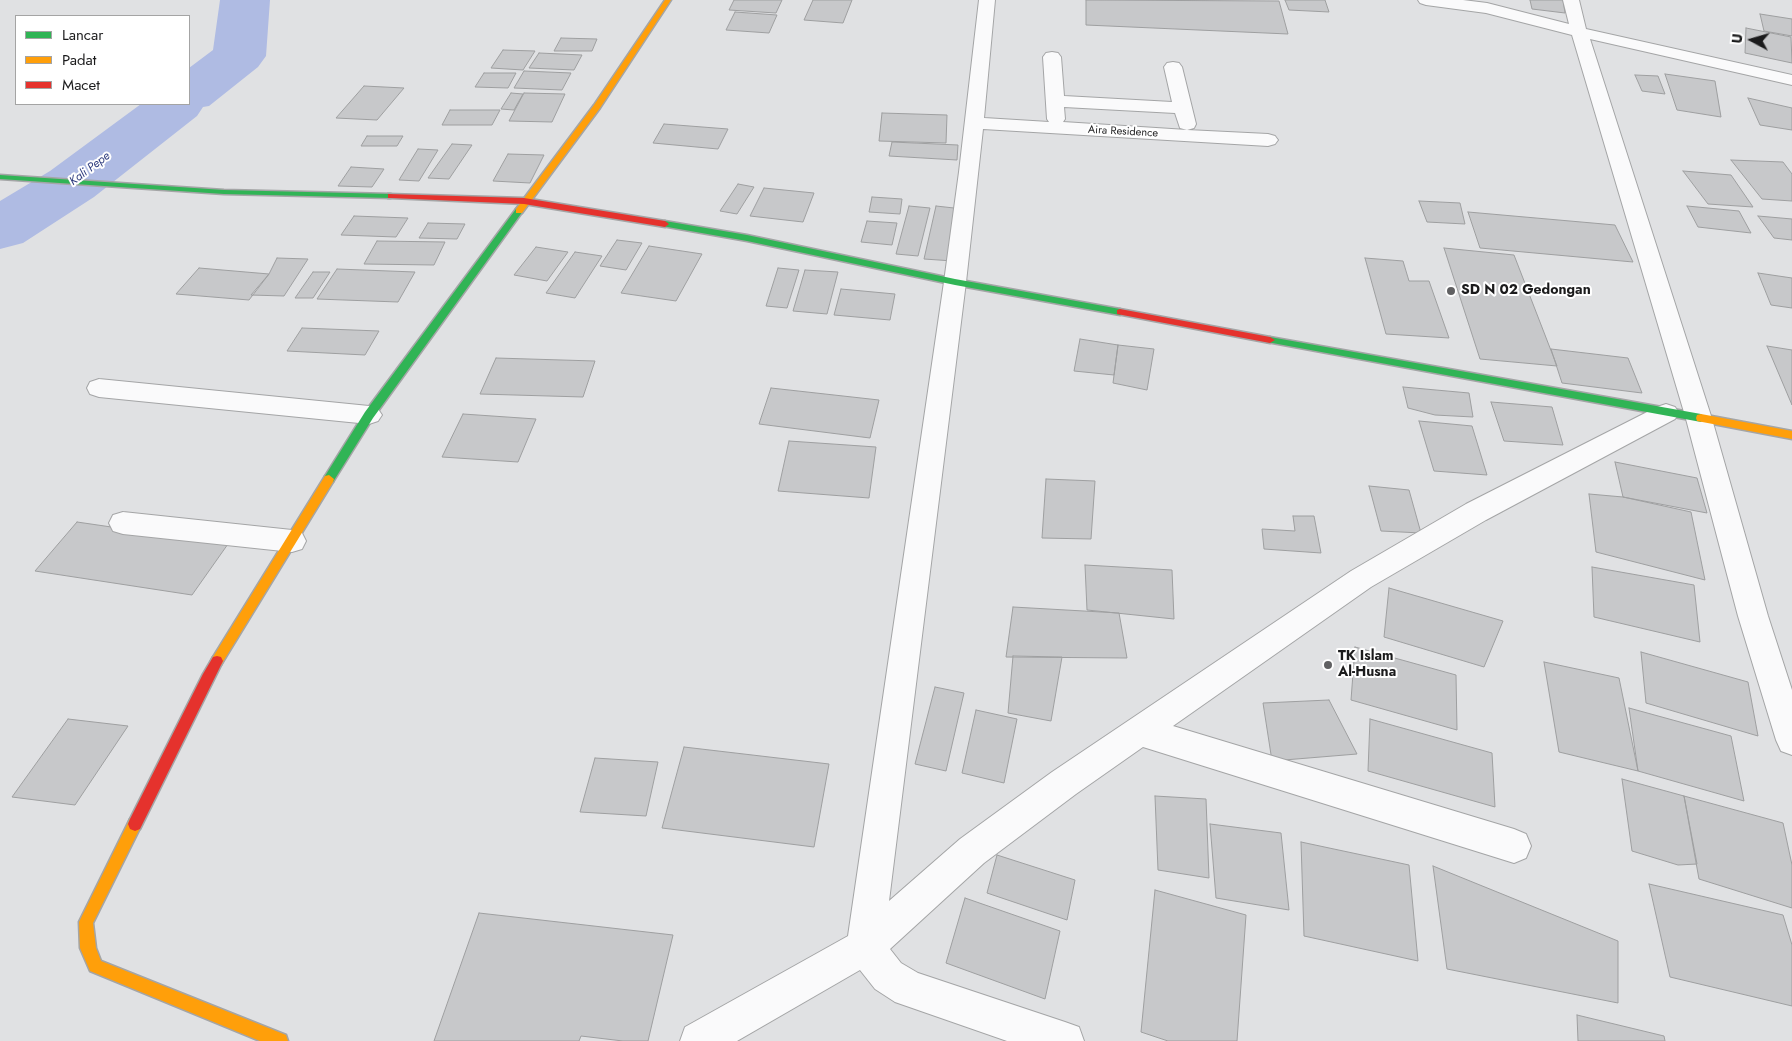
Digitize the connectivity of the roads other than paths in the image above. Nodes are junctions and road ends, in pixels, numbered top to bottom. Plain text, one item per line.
1 (668, 0) edge
2 (987, 0) edge
3 (1426, 0) edge
4 (1571, 0) edge
5 (1579, 32) junction
6 (1052, 57) dead end
7 (1173, 67) dead end
8 (1792, 80) edge
9 (1055, 101) junction
10 (1182, 108) junction
11 (974, 123) junction
12 (1057, 128) junction
13 (1189, 136) junction
14 (1268, 140) dead end
15 (0, 177) edge
16 (524, 201) junction
17 (955, 282) junction
18 (99, 388) dead end
19 (1666, 413) junction
20 (369, 415) junction
21 (1699, 418) junction
22 (1792, 435) edge
23 (123, 522) dead end
24 (292, 541) junction
25 (1140, 731) junction
26 (1792, 740) edge
27 (1514, 846) dead end
28 (865, 947) junction
29 (280, 1041) edge
30 (699, 1041) edge
31 (1065, 1041) edge

1 - 16 street
2 - 11 street
3 - 5 street
4 - 5 street
5 - 8 street
5 - 21 street
6 - 9 street
7 - 10 street
9 - 10 street
9 - 12 street
10 - 13 street
11 - 12 street, Aira Residence
11 - 17 street
12 - 13 street, Aira Residence
13 - 14 street, Aira Residence
15 - 16 street
16 - 17 street
16 - 20 street
17 - 19 street
17 - 28 street
18 - 20 street
19 - 21 street
19 - 25 street
20 - 24 street
21 - 22 street
21 - 26 street
23 - 24 street
24 - 29 street
25 - 27 street
25 - 28 street
28 - 30 street
28 - 31 street

